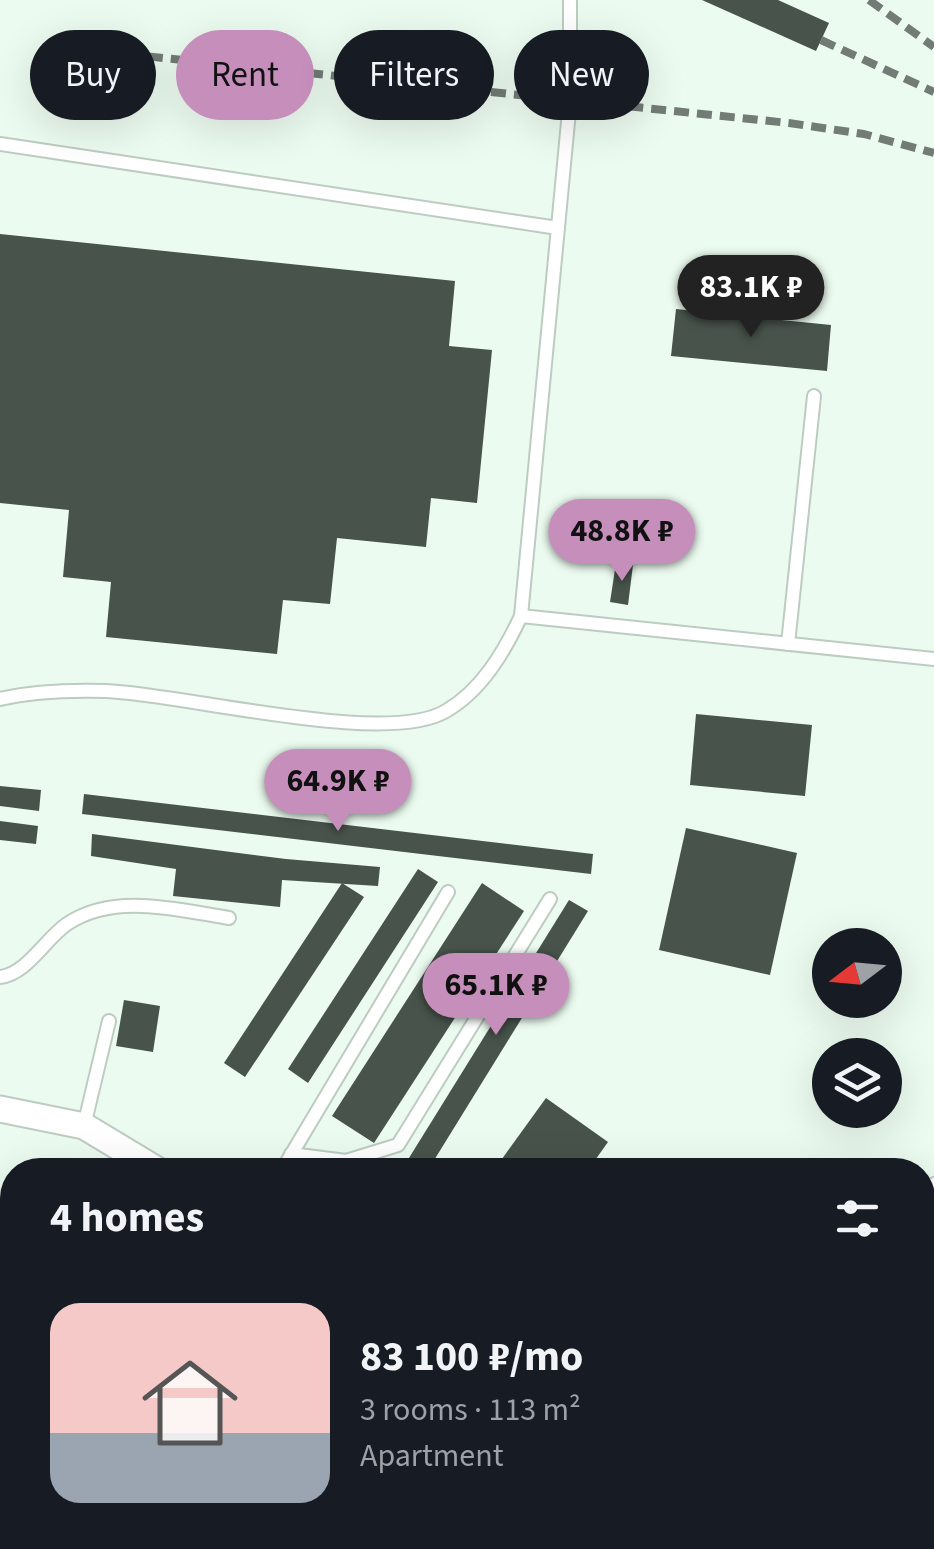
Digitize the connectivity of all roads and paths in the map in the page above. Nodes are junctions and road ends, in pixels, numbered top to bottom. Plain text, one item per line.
1 (570, 0) edge
2 (0, 144) edge
3 (558, 228) junction
4 (814, 396) dead end
5 (520, 616) junction
6 (788, 644) junction
7 (934, 659) edge
8 (0, 699) edge
9 (448, 892) dead end
10 (550, 900) dead end
11 (229, 918) dead end
12 (0, 976) edge
13 (109, 1020) dead end
14 (0, 1110) edge
15 (84, 1126) junction
16 (291, 1154) junction
17 (137, 1158) edge
18 (289, 1158) edge
19 (322, 1158) edge
20 (356, 1158) edge

1 - 3 lane
2 - 3 lane
3 - 5 lane
4 - 6 lane
5 - 6 lane
5 - 8 lane
6 - 7 lane
9 - 16 lane
10 - 20 lane
11 - 12 lane
13 - 15 lane
14 - 15 street
15 - 17 street
16 - 18 lane
16 - 19 lane

